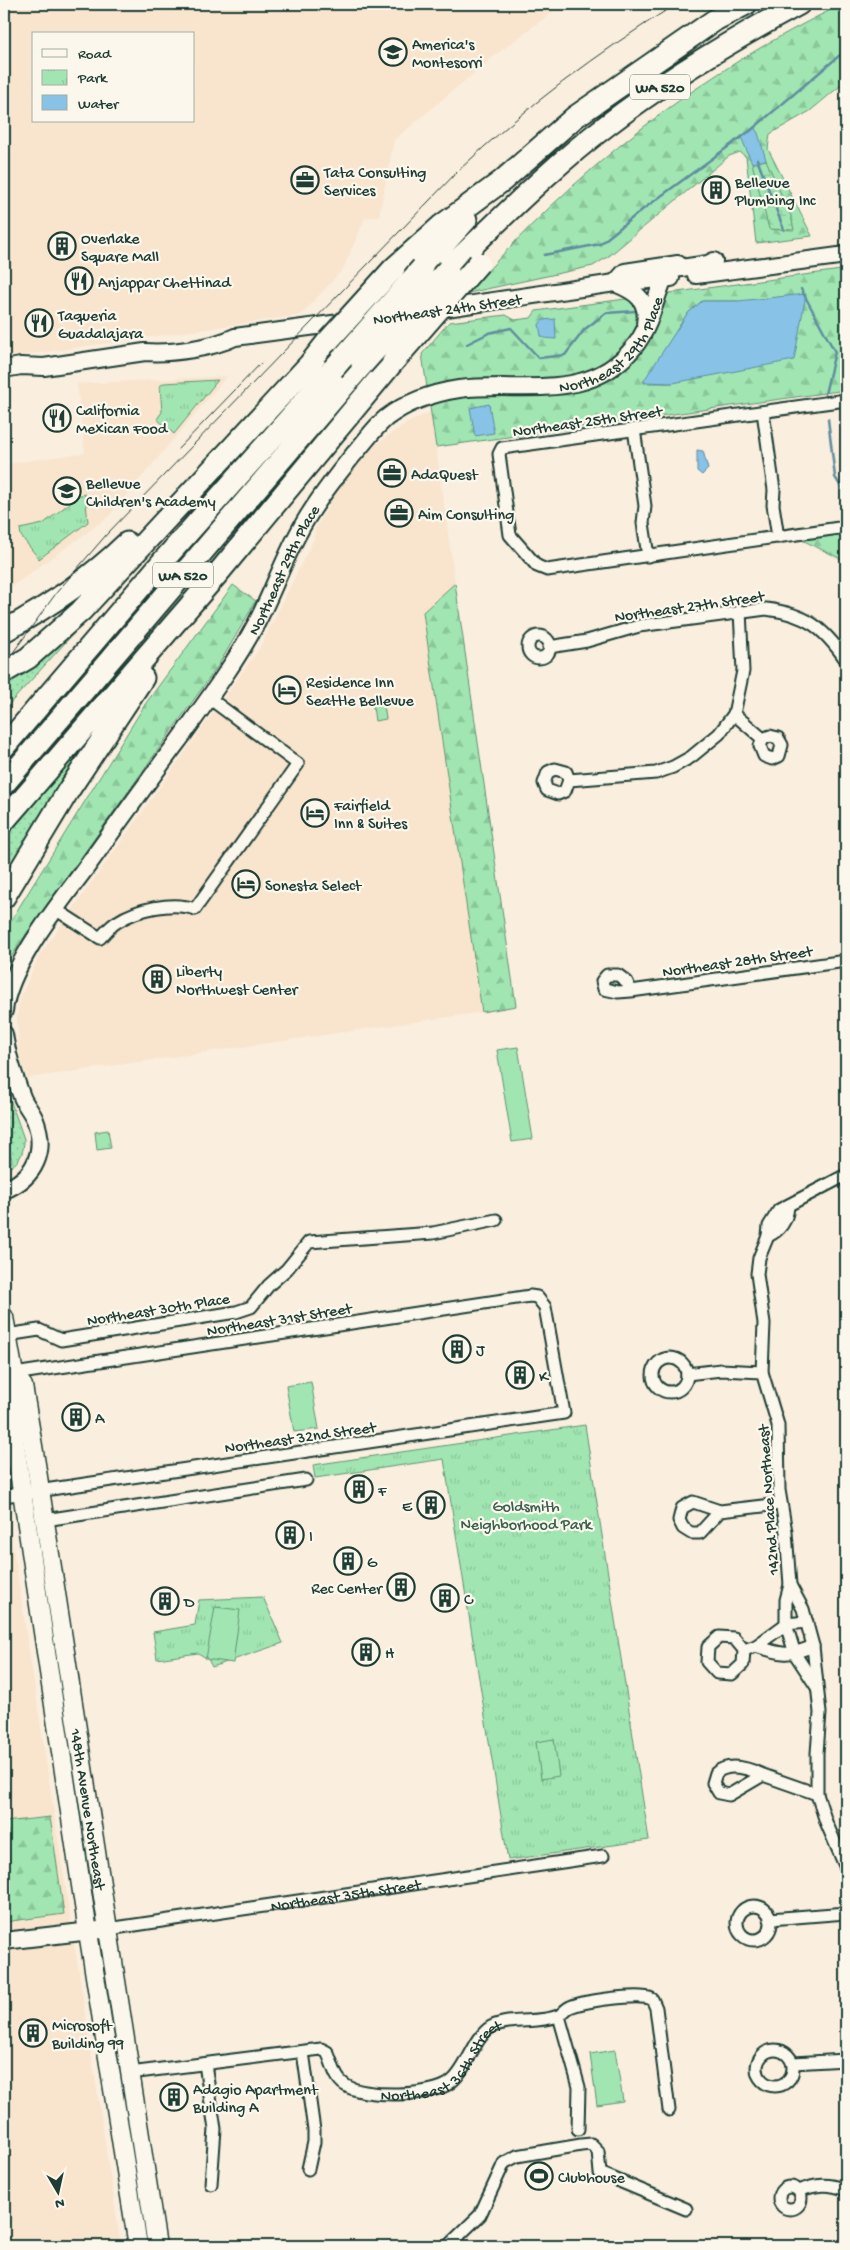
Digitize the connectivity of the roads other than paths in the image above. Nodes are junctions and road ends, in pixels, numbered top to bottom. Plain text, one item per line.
1 (746, 4) edge
2 (799, 4) edge
3 (502, 181) junction
4 (534, 188) junction
5 (846, 244) edge
6 (846, 255) edge
7 (714, 260) junction
8 (663, 279) junction
9 (615, 283) junction
10 (644, 331) junction
11 (44, 368) junction
12 (4, 369) edge
13 (4, 379) edge
14 (292, 379) junction
15 (846, 400) edge
16 (763, 412) junction
17 (634, 430) junction
18 (846, 527) edge
19 (778, 537) junction
20 (648, 556) junction
21 (163, 561) junction
22 (219, 572) junction
23 (740, 612) junction
24 (4, 632) edge
25 (549, 647) dead end
26 (846, 660) edge
27 (4, 672) edge
28 (209, 698) junction
29 (734, 714) junction
30 (4, 728) edge
31 (763, 739) dead end
32 (4, 747) edge
33 (569, 780) dead end
34 (4, 784) edge
35 (4, 821) edge
36 (4, 897) edge
37 (55, 909) junction
38 (846, 961) edge
39 (632, 991) dead end
40 (4, 1011) edge
41 (4, 1034) edge
42 (27, 1108) junction
43 (846, 1175) edge
44 (4, 1180) edge
45 (4, 1190) edge
46 (496, 1220) dead end
47 (4, 1317) edge
48 (6, 1335) junction
49 (762, 1372) junction
50 (14, 1374) junction
51 (687, 1374) dead end
52 (564, 1413) joint
53 (306, 1480) dead end
54 (40, 1490) junction
55 (22, 1494) junction
56 (4, 1496) edge
57 (780, 1504) junction
58 (720, 1511) dead end
59 (45, 1520) junction
60 (790, 1586) junction
61 (807, 1622) junction
62 (786, 1624) junction
63 (756, 1646) junction
64 (813, 1646) junction
65 (744, 1650) dead end
66 (795, 1654) junction
67 (816, 1686) junction
68 (763, 1776) dead end
69 (816, 1794) junction
70 (603, 1856) dead end
71 (846, 1868) edge
72 (846, 1913) edge
73 (770, 1919) dead end
74 (108, 1929) junction
75 (88, 1932) junction
76 (4, 1941) edge
77 (559, 2016) junction
78 (303, 2052) junction
79 (846, 2060) edge
80 (793, 2063) dead end
81 (205, 2064) junction
82 (130, 2073) junction
83 (669, 2110) dead end
84 (578, 2129) dead end
85 (308, 2169) dead end
86 (211, 2184) dead end
87 (846, 2190) edge
88 (799, 2191) dead end
89 (686, 2208) dead end
90 (138, 2246) edge
91 (157, 2246) edge
92 (448, 2246) edge

1 - 3 highway, WA 520
2 - 4 highway, WA 520
3 - 14 highway, bridge
3 - 21 highway, WA 520, bridge
4 - 22 highway, bridge
4 - 34 highway, WA 520, bridge
5 - 7 street, Northeast 24th Street
6 - 8 street
7 - 8 street
7 - 9 street, Northeast 24th Street
8 - 9 street
8 - 10 street, Northeast 29th Place
9 - 10 street
9 - 11 street, Northeast 24th Street
10 - 28 street, Northeast 29th Place
11 - 12 street, Northeast 24th Street
11 - 13 street, Northeast 24th Street
14 - 24 highway
14 - 27 highway
15 - 16 street, Northeast 25th Street
16 - 17 street, Northeast 25th Street
16 - 19 street
17 - 20 street
17 - 20 street, Northeast 25th Street
18 - 19 street, Northeast 25th Street
19 - 20 street, Northeast 25th Street
21 - 30 highway
21 - 32 highway, WA 520
22 - 35 highway
22 - 36 highway
23 - 25 street, Northeast 27th Street
23 - 26 street, Northeast 27th Street
23 - 29 street
28 - 37 street, Northeast 29th Place
28 - 37 street
29 - 31 street
29 - 33 street
37 - 40 street, Northeast 29th Place
38 - 39 street, Northeast 28th Street
41 - 42 street
42 - 44 street
42 - 45 street
43 - 49 street, 142nd Place Northeast
46 - 48 street, Northeast 30th Place
47 - 48 main road, 148th Avenue Northeast
48 - 50 main road, 148th Avenue Northeast
49 - 51 street
49 - 57 street, 142nd Place Northeast
50 - 52 street, Northeast 31st Street
50 - 54 main road, 148th Avenue Northeast
50 - 55 main road, 148th Avenue Northeast
52 - 54 street, Northeast 32nd Street
53 - 59 street
54 - 55 street, Northeast 32nd Street
54 - 59 main road, 148th Avenue Northeast
55 - 56 street, Northeast 32nd Street
55 - 75 main road, 148th Avenue Northeast
57 - 58 street
57 - 60 street, 142nd Place Northeast
59 - 74 main road, 148th Avenue Northeast
60 - 61 street, 142nd Place Northeast
60 - 62 street, 142nd Place Northeast
61 - 62 street
61 - 64 street, 142nd Place Northeast
62 - 63 street
62 - 66 street, 142nd Place Northeast
63 - 65 street
63 - 66 street
64 - 66 street
64 - 67 street, 142nd Place Northeast
66 - 67 street, 142nd Place Northeast
67 - 69 street, 142nd Place Northeast
68 - 69 street
69 - 71 street, 142nd Place Northeast
70 - 74 street, Northeast 35th Street
72 - 73 street
74 - 75 street, Northeast 35th Street
74 - 82 main road, 148th Avenue Northeast
75 - 76 street
75 - 90 main road, 148th Avenue Northeast
77 - 78 street, Northeast 36th Street
77 - 83 street, Northeast 36th Street
77 - 84 street
78 - 81 street, Northeast 36th Street
78 - 85 street
79 - 80 street
81 - 82 street, Northeast 36th Street
81 - 86 street
82 - 91 main road, 148th Avenue Northeast
87 - 88 street
89 - 92 street

